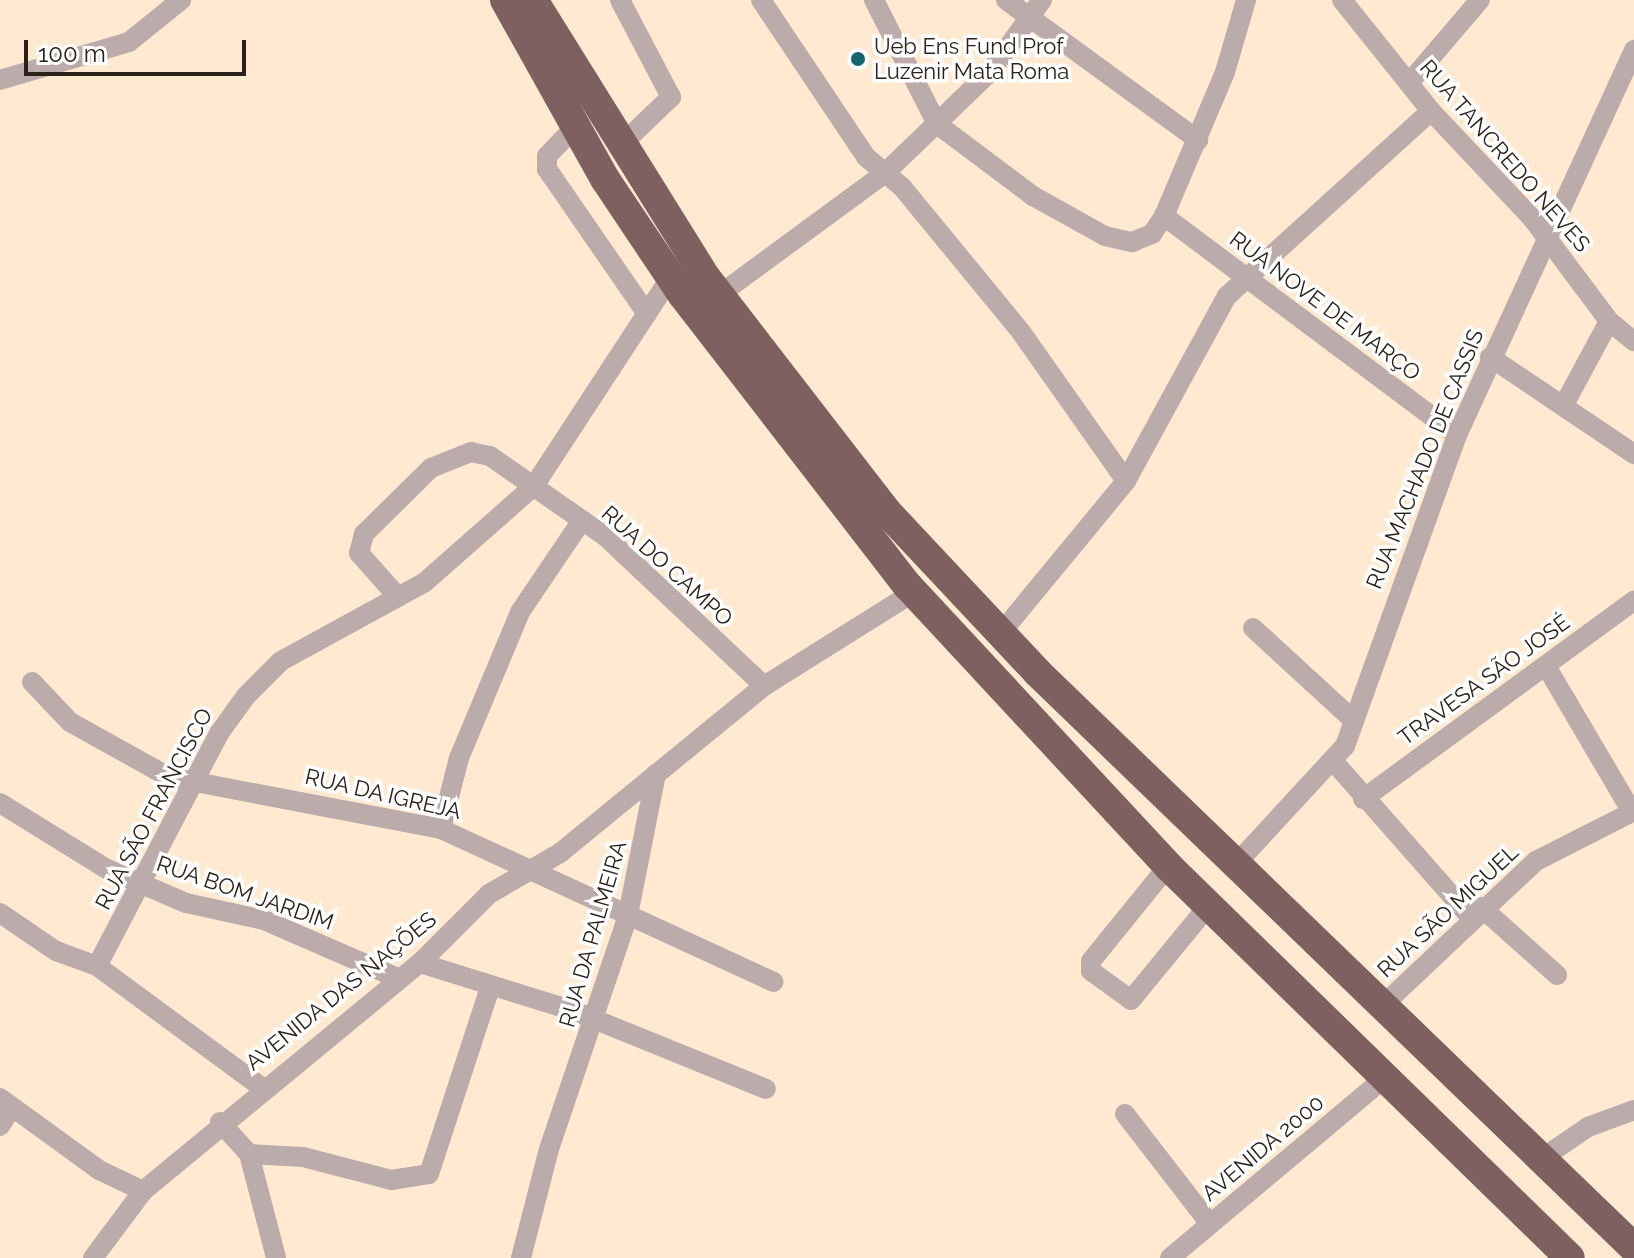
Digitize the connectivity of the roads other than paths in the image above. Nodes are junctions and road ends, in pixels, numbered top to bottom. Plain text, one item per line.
1 (181, 0) edge
2 (505, 0) edge
3 (533, 0) edge
4 (620, 0) edge
5 (761, 0) edge
6 (874, 0) edge
7 (1006, 0) edge
8 (1042, 0) edge
9 (1246, 0) edge
10 (1342, 0) edge
11 (1480, 0) edge
12 (1031, 20) junction
13 (1634, 50) edge
14 (0, 80) edge
15 (1409, 83) junction
16 (1431, 111) junction
17 (937, 124) junction
18 (575, 127) junction
19 (1198, 140) junction
20 (620, 146) junction
21 (884, 174) junction
22 (1164, 216) junction
23 (1547, 236) junction
24 (671, 277) junction
25 (1250, 280) junction
26 (719, 295) junction
27 (647, 314) junction
28 (1609, 321) junction
29 (1634, 341) edge
30 (1490, 357) junction
31 (1566, 401) junction
32 (1457, 435) junction
33 (1634, 454) edge
34 (1126, 481) junction
35 (534, 486) junction
36 (582, 520) junction
37 (914, 592) junction
38 (398, 597) junction
39 (1634, 601) edge
40 (1253, 628) dead end
41 (1000, 634) junction
42 (1546, 666) junction
43 (32, 682) dead end
44 (764, 686) junction
45 (1354, 721) junction
46 (1334, 762) junction
47 (656, 774) junction
48 (194, 784) junction
49 (1363, 799) junction
50 (0, 803) edge
51 (1633, 812) edge
52 (441, 829) junction
53 (1235, 865) junction
54 (1168, 866) junction
55 (529, 868) junction
56 (141, 883) junction
57 (1209, 905) junction
58 (1476, 912) junction
59 (0, 913) edge
60 (628, 915) junction
61 (420, 963) junction
62 (97, 966) junction
63 (1557, 975) dead end
64 (395, 977) junction
65 (774, 982) dead end
66 (489, 990) junction
67 (1382, 1006) junction
68 (597, 1020) junction
69 (1388, 1075) junction
70 (261, 1087) junction
71 (766, 1089) dead end
72 (6, 1102) edge
73 (1634, 1110) edge
74 (1125, 1114) dead end
75 (220, 1122) junction
76 (0, 1126) edge
77 (249, 1154) junction
78 (1541, 1159) junction
79 (143, 1191) junction
80 (1210, 1224) junction
81 (1634, 1248) edge
82 (93, 1258) edge
83 (276, 1258) edge
84 (521, 1258) edge
85 (1170, 1258) edge
86 (1570, 1258) edge

1 - 14 street
2 - 18 highway
3 - 20 highway
4 - 20 street
5 - 21 street
6 - 17 street
7 - 12 street
8 - 12 street
9 - 19 street
10 - 15 street, RUA TANCREDO NEVES
11 - 15 street
12 - 17 street
12 - 19 street
13 - 23 street, RUA MACHADO DE CASSIS
15 - 16 street, RUA TANCREDO NEVES
16 - 23 street, RUA TANCREDO NEVES
16 - 25 street
17 - 21 street
17 - 22 street
18 - 24 highway
18 - 27 street
19 - 22 street
20 - 26 highway
21 - 26 street
21 - 34 street
22 - 25 street, RUA NOVE DE MARÇO
23 - 28 street, RUA TANCREDO NEVES
23 - 30 street, RUA MACHADO DE CASSIS
24 - 27 street
24 - 37 highway
25 - 32 street, RUA NOVE DE MARÇO
25 - 34 street
26 - 41 highway
27 - 35 street
28 - 29 street, RUA TANCREDO NEVES
28 - 31 street
30 - 31 street
30 - 32 street, RUA MACHADO DE CASSIS
31 - 33 street
32 - 45 street, RUA MACHADO DE CASSIS
34 - 41 street
35 - 36 street, RUA DO CAMPO
35 - 38 street, RUA SÃO FRANCISCO
35 - 38 street, RUA DO CAMPO
36 - 44 street, RUA DO CAMPO
36 - 52 street
37 - 44 street, AVENIDA DAS NAÇÕES
37 - 54 highway
38 - 48 street, RUA SÃO FRANCISCO
39 - 42 street, TRAVESA SÃO JOSÉ
40 - 45 street
41 - 53 highway
42 - 49 street, TRAVESA SÃO JOSÉ
42 - 51 street
43 - 48 street, RUA DA IGREJA
44 - 47 street, AVENIDA DAS NAÇÕES
45 - 46 street, RUA MACHADO DE CASSIS
46 - 49 street
46 - 53 street, RUA MACHADO DE CASSIS
47 - 55 street, AVENIDA DAS NAÇÕES
47 - 60 street, RUA DA PALMEIRA
48 - 52 street, RUA DA IGREJA
48 - 56 street, RUA SÃO FRANCISCO
49 - 58 street
50 - 56 street, RUA BOM JARDIM
51 - 58 street, RUA SÃO MIGUEL
52 - 55 street, RUA DA IGREJA
53 - 67 highway
54 - 57 highway
54 - 57 street
55 - 60 street, RUA DA IGREJA
55 - 61 street, AVENIDA DAS NAÇÕES
56 - 62 street, RUA SÃO FRANCISCO
56 - 64 street, RUA BOM JARDIM
57 - 69 highway
58 - 63 street
58 - 67 street, RUA SÃO MIGUEL
59 - 62 street
60 - 65 street, RUA DA IGREJA
60 - 68 street, RUA DA PALMEIRA
61 - 64 street, AVENIDA DAS NAÇÕES
61 - 66 street
62 - 70 street
64 - 70 street, AVENIDA DAS NAÇÕES
66 - 68 street
66 - 77 street
67 - 78 highway
68 - 71 street
68 - 84 street, RUA DA PALMEIRA
69 - 80 street, AVENIDA 2000
69 - 86 highway
70 - 75 street, AVENIDA DAS NAÇÕES
72 - 76 street
72 - 79 street
73 - 78 street
74 - 80 street
75 - 77 street
75 - 79 street, AVENIDA DAS NAÇÕES
77 - 83 street
78 - 81 highway
79 - 82 street, AVENIDA DAS NAÇÕES
80 - 85 street, AVENIDA 2000

